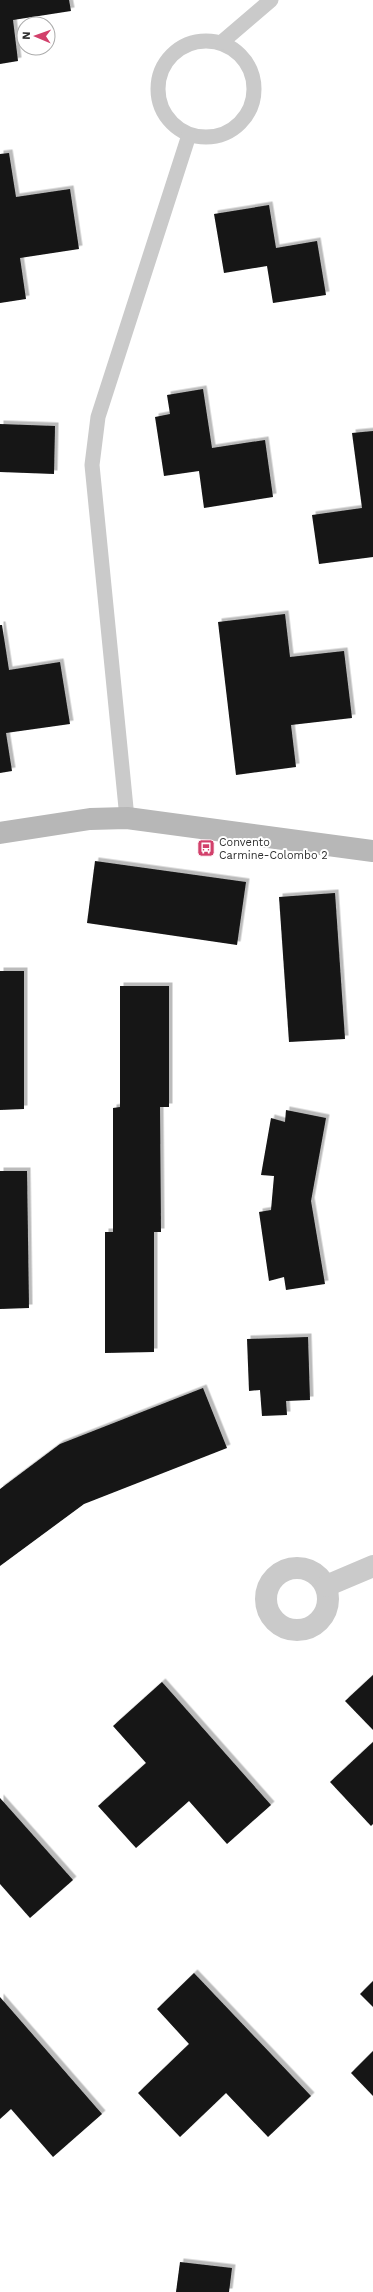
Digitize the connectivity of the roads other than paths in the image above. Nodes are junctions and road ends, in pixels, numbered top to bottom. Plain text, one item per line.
1 (270, 0) edge
2 (222, 42) junction
3 (188, 135) junction
4 (127, 818) junction
5 (0, 833) edge
6 (373, 851) edge
7 (373, 1566) edge
8 (326, 1586) dead end

1 - 2 lane
2 - 3 lane
2 - 3 lane
3 - 4 lane
4 - 5 main road
4 - 6 main road
7 - 8 street

